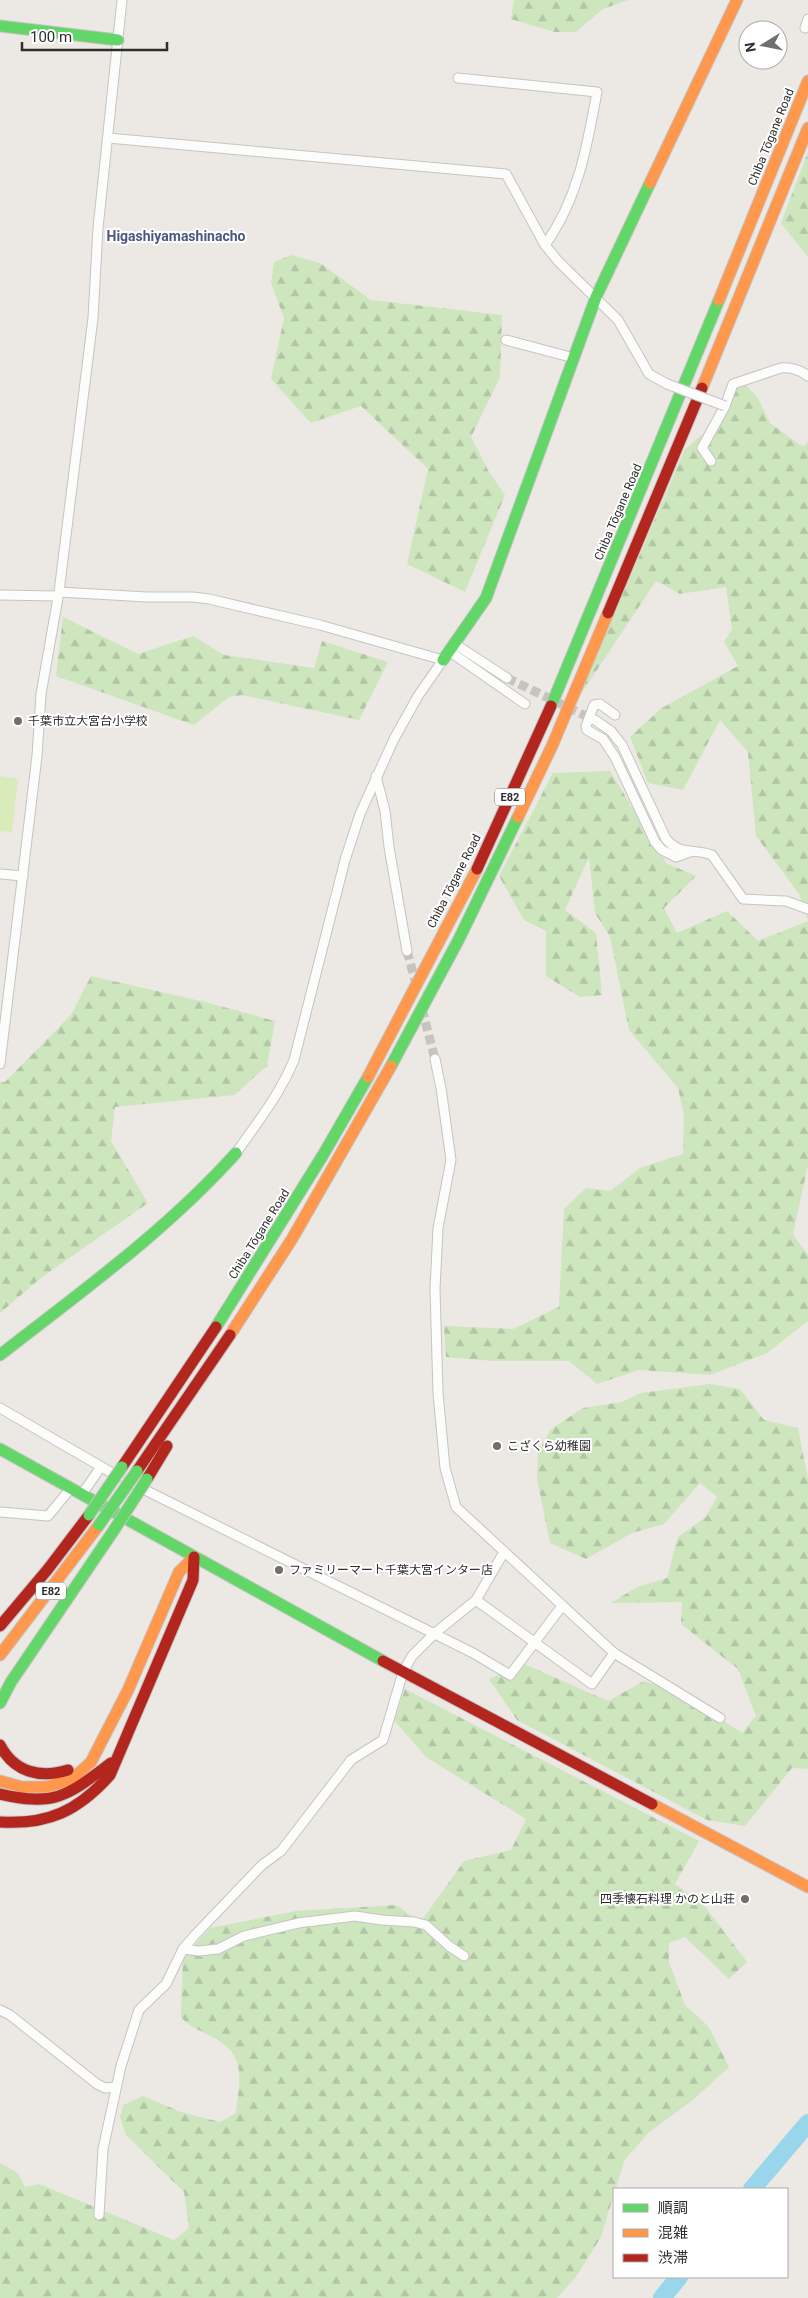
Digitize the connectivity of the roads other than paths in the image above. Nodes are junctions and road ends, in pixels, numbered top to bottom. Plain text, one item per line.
1 (122, 0) edge
2 (737, 0) edge
3 (0, 26) edge
4 (118, 40) junction
5 (458, 78) dead end
6 (808, 81) edge
7 (808, 128) edge
8 (108, 138) junction
9 (546, 245) junction
10 (596, 297) junction
11 (506, 340) dead end
12 (574, 358) junction
13 (808, 376) edge
14 (724, 406) junction
15 (711, 461) dead end
16 (58, 594) junction
17 (0, 595) edge
18 (449, 652) junction
19 (507, 678) tunnel mouth
20 (525, 704) dead end
21 (615, 715) dead end
22 (595, 720) tunnel mouth
23 (376, 776) junction
24 (690, 852) junction
25 (0, 874) edge
26 (23, 876) junction
27 (808, 909) edge
28 (408, 951) tunnel mouth
29 (435, 1059) tunnel mouth
30 (0, 1064) edge
31 (236, 1153) joint
32 (0, 1354) edge
33 (207, 1372) junction
34 (0, 1408) edge
35 (0, 1449) edge
36 (101, 1466) junction
37 (70, 1488) junction
38 (82, 1494) junction
39 (0, 1512) edge
40 (504, 1552) junction
41 (194, 1557) junction
42 (476, 1600) junction
43 (562, 1606) junction
44 (0, 1626) edge
45 (435, 1633) junction
46 (533, 1642) junction
47 (614, 1653) junction
48 (0, 1655) edge
49 (403, 1672) junction
50 (0, 1703) edge
51 (720, 1718) dead end
52 (0, 1744) edge
53 (94, 1753) junction
54 (117, 1758) junction
55 (0, 1781) edge
56 (0, 1794) edge
57 (0, 1822) edge
58 (808, 1887) edge
59 (183, 1949) junction
60 (464, 1956) dead end
61 (0, 2010) edge
62 (116, 2088) junction
63 (99, 2215) dead end

1 - 4 street
2 - 10 main road
3 - 4 main road
4 - 8 street
5 - 9 street
6 - 44 main road, Chiba Tōgane Road / E82, bridge
7 - 33 main road, E82
8 - 9 street
8 - 16 street
9 - 10 street
10 - 12 main road
10 - 14 street, bridge
11 - 12 street
12 - 18 main road
13 - 14 street
14 - 15 street
16 - 17 street
16 - 18 street
16 - 26 street
18 - 19 street
18 - 20 street
18 - 23 street
21 - 24 street
22 - 24 street
23 - 28 street
23 - 31 street
24 - 27 street
25 - 26 street
26 - 30 street
29 - 40 street
31 - 32 main road
33 - 48 main road, E82, bridge
33 - 50 main road, bridge
34 - 36 street
35 - 37 main road
36 - 38 street
36 - 45 street
37 - 38 main road
37 - 39 street
38 - 41 main road
40 - 42 street
40 - 43 street
41 - 49 main road
41 - 53 main road
41 - 54 main road
42 - 45 street
42 - 46 street
43 - 46 street
43 - 47 street
45 - 46 street
45 - 49 street
46 - 47 street
47 - 51 street
49 - 58 main road
49 - 59 street
52 - 53 main road
53 - 55 main road
54 - 56 main road
54 - 57 main road
59 - 60 street
59 - 62 street
61 - 62 street
62 - 63 street

